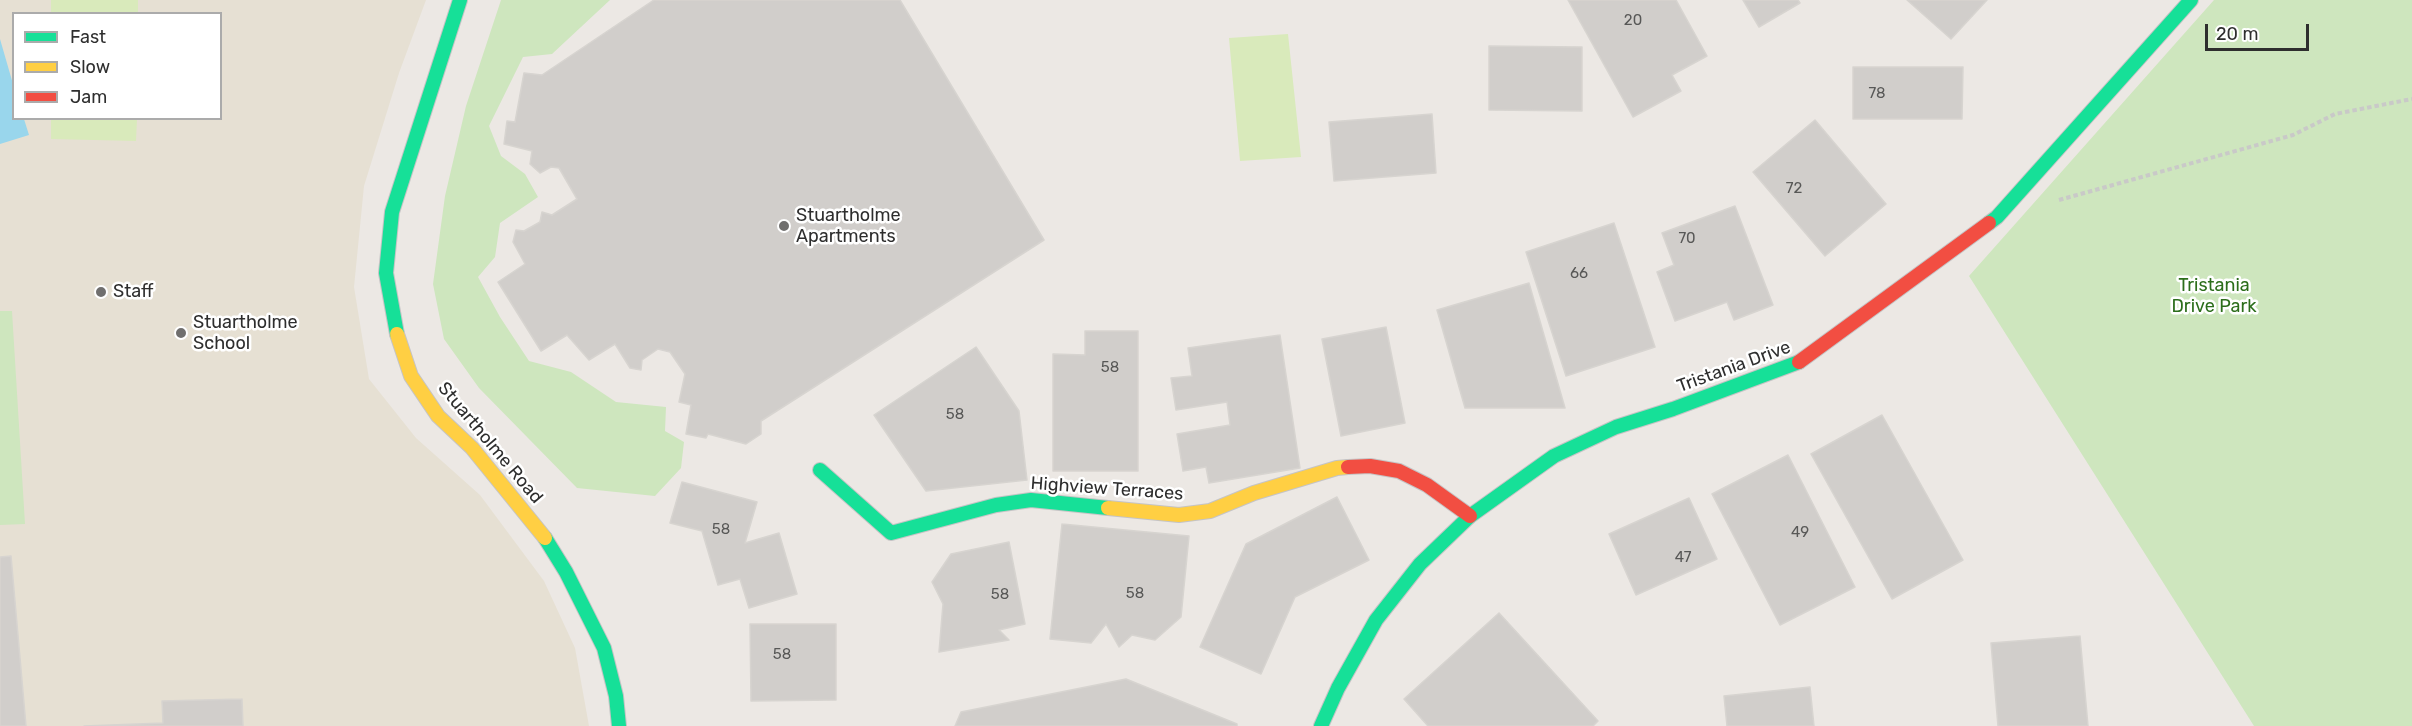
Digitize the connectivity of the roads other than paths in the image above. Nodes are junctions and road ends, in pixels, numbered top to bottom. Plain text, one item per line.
1 (460, 0) edge
2 (2191, 0) edge
3 (820, 470) dead end
4 (1470, 516) junction
5 (619, 726) edge
6 (1321, 726) edge

1 - 5 street, Stuartholme Road
2 - 4 street, Tristania Drive
3 - 4 street, Highview Terraces
4 - 6 street, Tristania Drive

